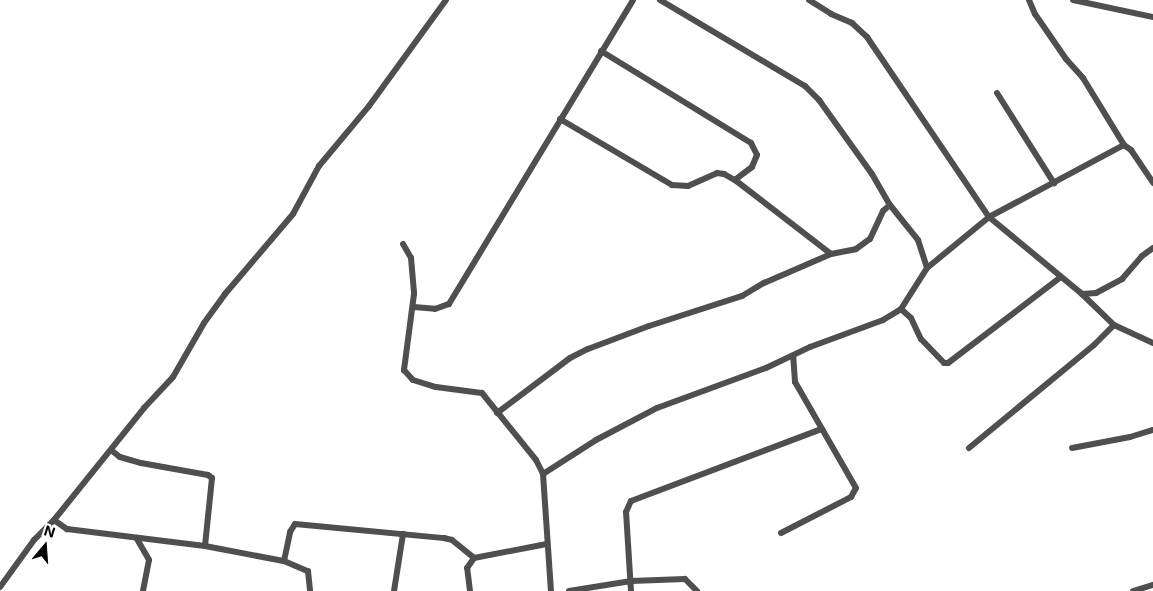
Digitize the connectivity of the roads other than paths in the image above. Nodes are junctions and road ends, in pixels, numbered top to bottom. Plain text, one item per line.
1 (446, 0) edge
2 (633, 0) edge
3 (660, 0) edge
4 (809, 0) edge
5 (1029, 0) edge
6 (1073, 0) edge
7 (1153, 17) edge
8 (601, 51) junction
9 (997, 93) dead end
10 (560, 119) junction
11 (1124, 145) junction
12 (735, 180) junction
13 (1054, 183) junction
14 (1153, 183) edge
15 (890, 205) junction
16 (989, 218) junction
17 (403, 244) dead end
18 (1153, 248) edge
19 (830, 254) junction
20 (927, 268) junction
21 (1060, 277) junction
22 (1082, 294) junction
23 (414, 307) junction
24 (901, 309) junction
25 (1114, 325) junction
26 (1153, 343) edge
27 (793, 356) junction
28 (497, 413) junction
29 (822, 429) junction
30 (1153, 430) edge
31 (969, 448) dead end
32 (1072, 448) dead end
33 (111, 450) junction
34 (542, 474) junction
35 (54, 520) junction
36 (781, 532) dead end
37 (402, 534) junction
38 (137, 539) junction
39 (547, 544) junction
40 (205, 546) junction
41 (474, 558) junction
42 (284, 561) junction
43 (631, 581) junction
44 (1153, 585) edge
45 (0, 586) edge
46 (143, 591) edge
47 (310, 591) edge
48 (394, 591) edge
49 (470, 591) edge
50 (551, 591) edge
51 (569, 591) edge
52 (631, 591) edge
53 (697, 591) edge
54 (1133, 591) edge

1 - 33 street
2 - 8 street
3 - 15 street
4 - 16 street
5 - 11 street
6 - 7 street
8 - 10 street
8 - 12 street
9 - 13 street
10 - 12 street
10 - 23 street
11 - 13 street
11 - 14 street
12 - 19 street
13 - 16 street
15 - 19 street
15 - 20 street
16 - 20 street
16 - 21 street
17 - 23 street
18 - 22 street
19 - 28 street
20 - 24 street
21 - 22 street
21 - 24 street
22 - 25 street
23 - 28 street
24 - 27 street
25 - 26 street
25 - 31 street
27 - 29 street
27 - 34 street
28 - 34 street
29 - 36 street
29 - 43 street
30 - 32 street
33 - 35 street
33 - 40 street
34 - 39 street
35 - 38 street
35 - 45 street
37 - 41 street
37 - 42 street
37 - 48 street
38 - 40 street
38 - 46 street
39 - 41 street
39 - 50 street
40 - 42 street
41 - 49 street
42 - 47 street
43 - 51 street
43 - 52 street
43 - 53 street
44 - 54 street

